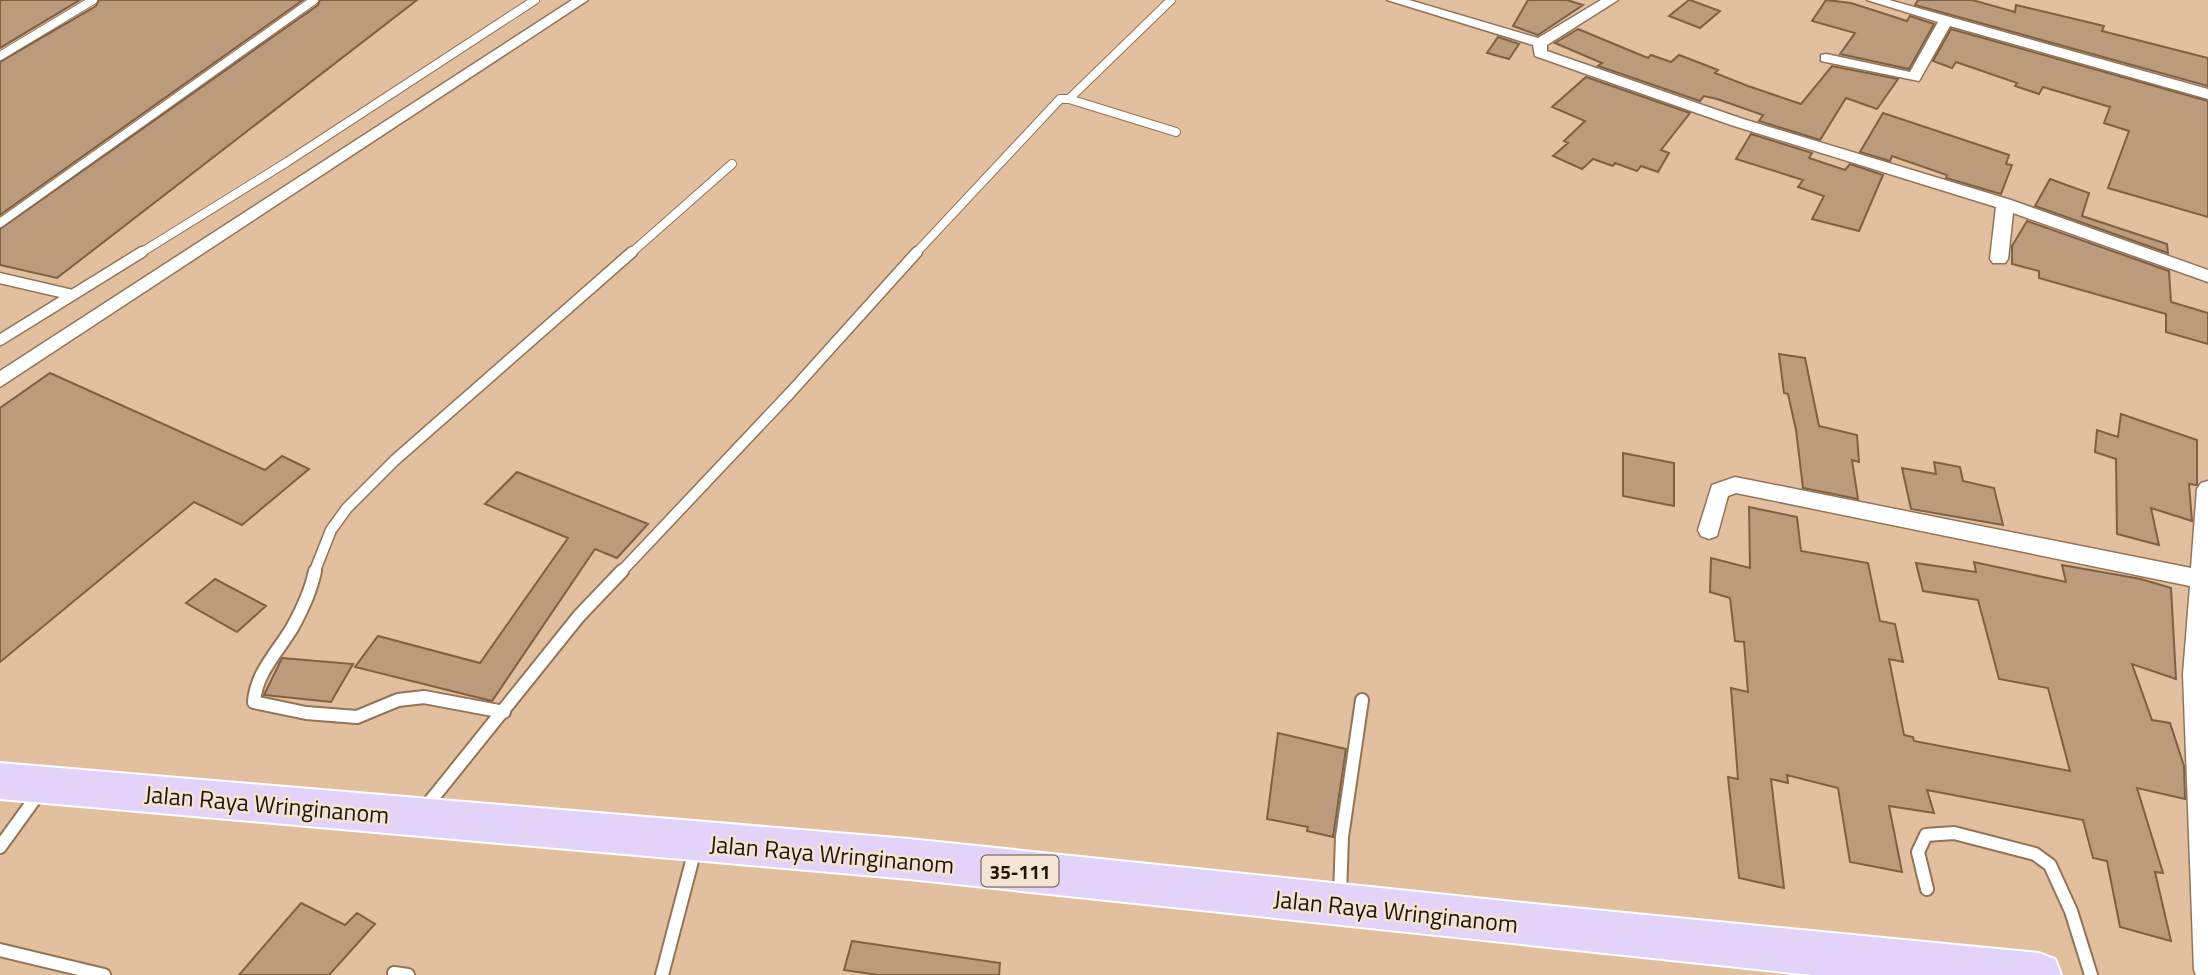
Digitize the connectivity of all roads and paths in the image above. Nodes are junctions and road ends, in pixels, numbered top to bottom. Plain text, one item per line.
1 (93, 0) edge
2 (314, 0) edge
3 (535, 0) edge
4 (581, 0) edge
5 (1171, 0) edge
6 (1394, 0) edge
7 (1874, 0) edge
8 (1600, 2) edge
9 (1945, 21) junction
10 (1540, 43) junction
11 (0, 56) edge
12 (1826, 58) dead end
13 (2208, 94) edge
14 (1069, 99) junction
15 (1176, 132) dead end
16 (732, 164) dead end
17 (2005, 204) junction
18 (0, 223) edge
19 (1999, 259) dead end
20 (2208, 276) edge
21 (0, 278) edge
22 (73, 295) junction
23 (0, 340) edge
24 (0, 380) edge
25 (2208, 489) edge
26 (1709, 530) dead end
27 (2202, 579) junction
28 (1362, 700) dead end
29 (504, 712) junction
30 (0, 781) edge
31 (46, 784) junction
32 (417, 818) junction
33 (0, 847) edge
34 (694, 857) junction
35 (1927, 889) dead end
36 (1340, 905) junction
37 (0, 950) edge
38 (2208, 970) edge
39 (104, 975) edge
40 (662, 975) edge
41 (2039, 975) edge
42 (2091, 975) edge

1 - 11 lane
2 - 18 lane
3 - 22 lane
4 - 24 street
5 - 14 lane
6 - 10 street
7 - 9 street
8 - 10 street
9 - 12 street
9 - 13 street
10 - 17 street
14 - 15 lane
14 - 29 lane
16 - 29 lane
17 - 19 street
17 - 20 street
21 - 22 lane
22 - 23 lane
25 - 27 street
26 - 27 street
27 - 38 street
28 - 36 lane
29 - 32 lane
30 - 31 main road, Jalan Raya Wringinanom / 35-111
31 - 32 main road, Jalan Raya Wringinanom / 35-111
31 - 33 lane
32 - 34 main road, Jalan Raya Wringinanom / 35-111
34 - 36 main road, Jalan Raya Wringinanom / 35-111
34 - 40 lane
35 - 42 lane
36 - 41 main road, Jalan Raya Wringinanom / 35-111
37 - 39 lane

